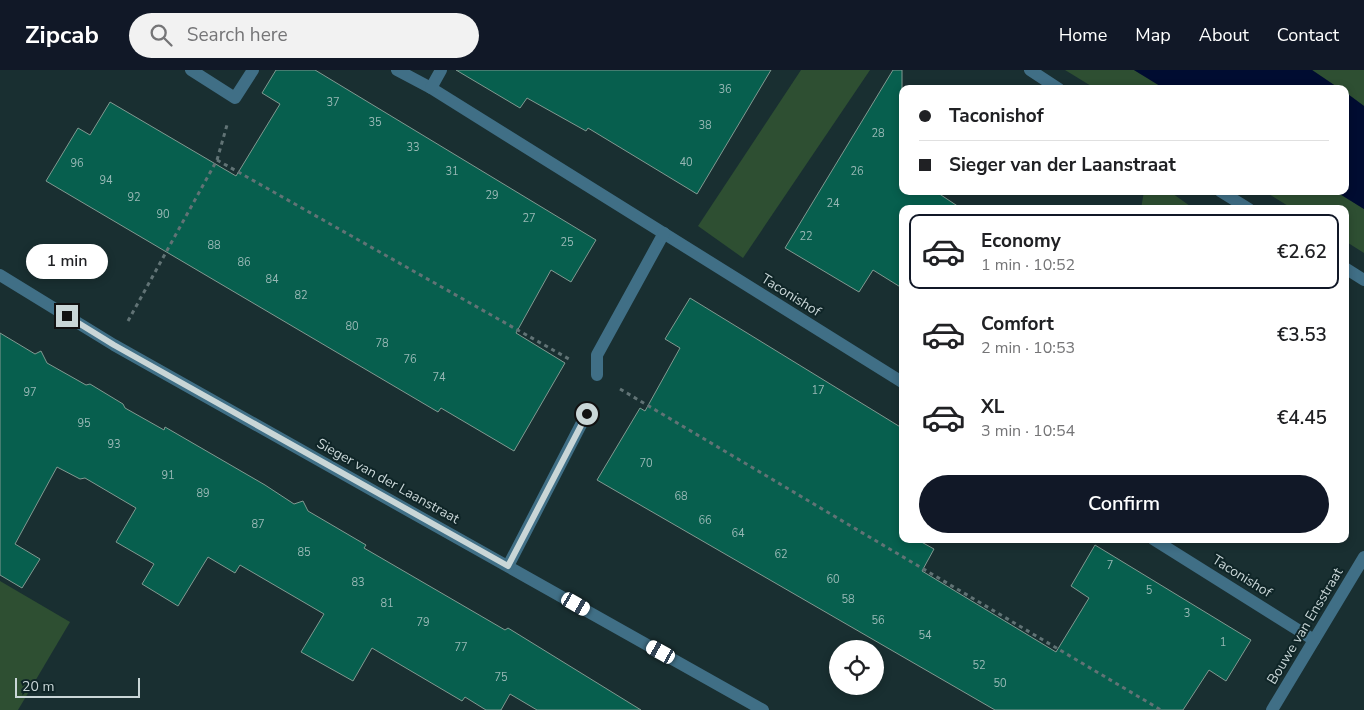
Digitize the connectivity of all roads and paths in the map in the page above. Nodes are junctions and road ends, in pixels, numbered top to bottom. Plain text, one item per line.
1 (191, 70) edge
2 (253, 70) edge
3 (397, 70) edge
4 (442, 70) edge
5 (1030, 70) edge
6 (1053, 85) edge
7 (431, 88) junction
8 (235, 98) junction
9 (217, 160) junction
10 (1226, 195) edge
11 (1243, 205) edge
12 (664, 233) junction
13 (1349, 271) edge
14 (0, 275) edge
15 (1364, 280) edge
16 (114, 345) junction
17 (597, 375) junction
18 (899, 380) edge
19 (587, 414) dead end
20 (1159, 543) edge
21 (1364, 557) edge
22 (508, 566) junction
23 (1314, 640) junction
24 (763, 710) edge
25 (1161, 710) edge
26 (1272, 710) edge

1 - 8 street
2 - 8 street
3 - 7 street, Taconishof
4 - 7 street
5 - 6 street
7 - 12 street, Taconishof
8 - 9 path
9 - 16 path
9 - 17 path
10 - 11 street
12 - 17 street
12 - 18 street, Taconishof
13 - 15 street
14 - 16 street, Sieger van der Laanstraat
16 - 22 street, Sieger van der Laanstraat
17 - 25 path
19 - 22 street
20 - 23 street, Taconishof
21 - 23 street, Bouwe van Ensstraat
22 - 24 street, Sieger van der Laanstraat
23 - 26 street, Bouwe van Ensstraat

